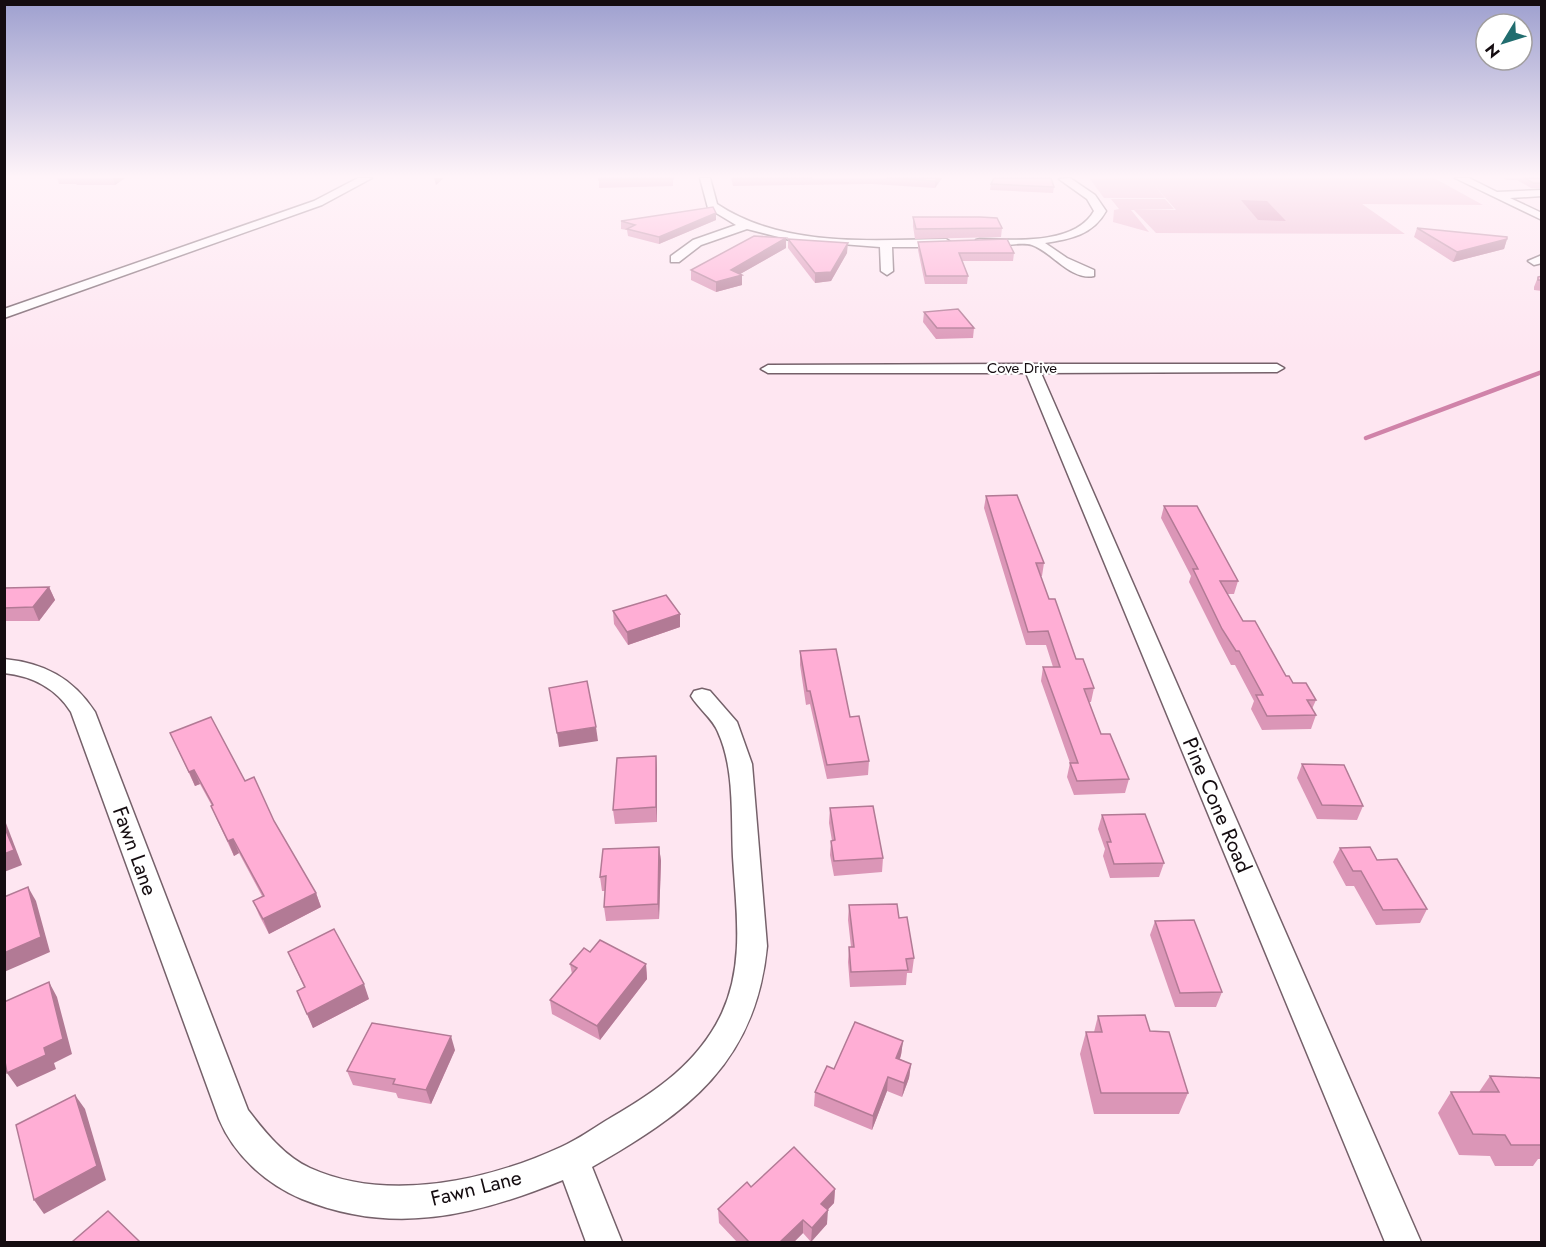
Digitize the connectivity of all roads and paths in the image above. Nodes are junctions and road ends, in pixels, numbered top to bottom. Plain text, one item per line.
1 (224, 236) edge
2 (717, 236) edge
3 (797, 236) edge
4 (1058, 236) edge
5 (1035, 242) junction
6 (885, 243) junction
7 (675, 259) dead end
8 (887, 271) dead end
9 (1090, 273) dead end
10 (4, 314) edge
11 (1031, 368) junction
12 (1277, 368) dead end
13 (768, 369) dead end
14 (4, 666) edge
15 (702, 696) dead end
16 (572, 1159) junction
17 (604, 1242) edge
18 (1403, 1242) edge

1 - 10 street
2 - 7 street
3 - 6 street
4 - 5 street
5 - 6 street
5 - 9 street
6 - 8 street
11 - 12 street, Cove Drive
11 - 13 street, Cove Drive
11 - 18 street, Pine Cone Road
14 - 16 street, Fawn Lane
15 - 16 street, Fawn Lane
16 - 17 street

